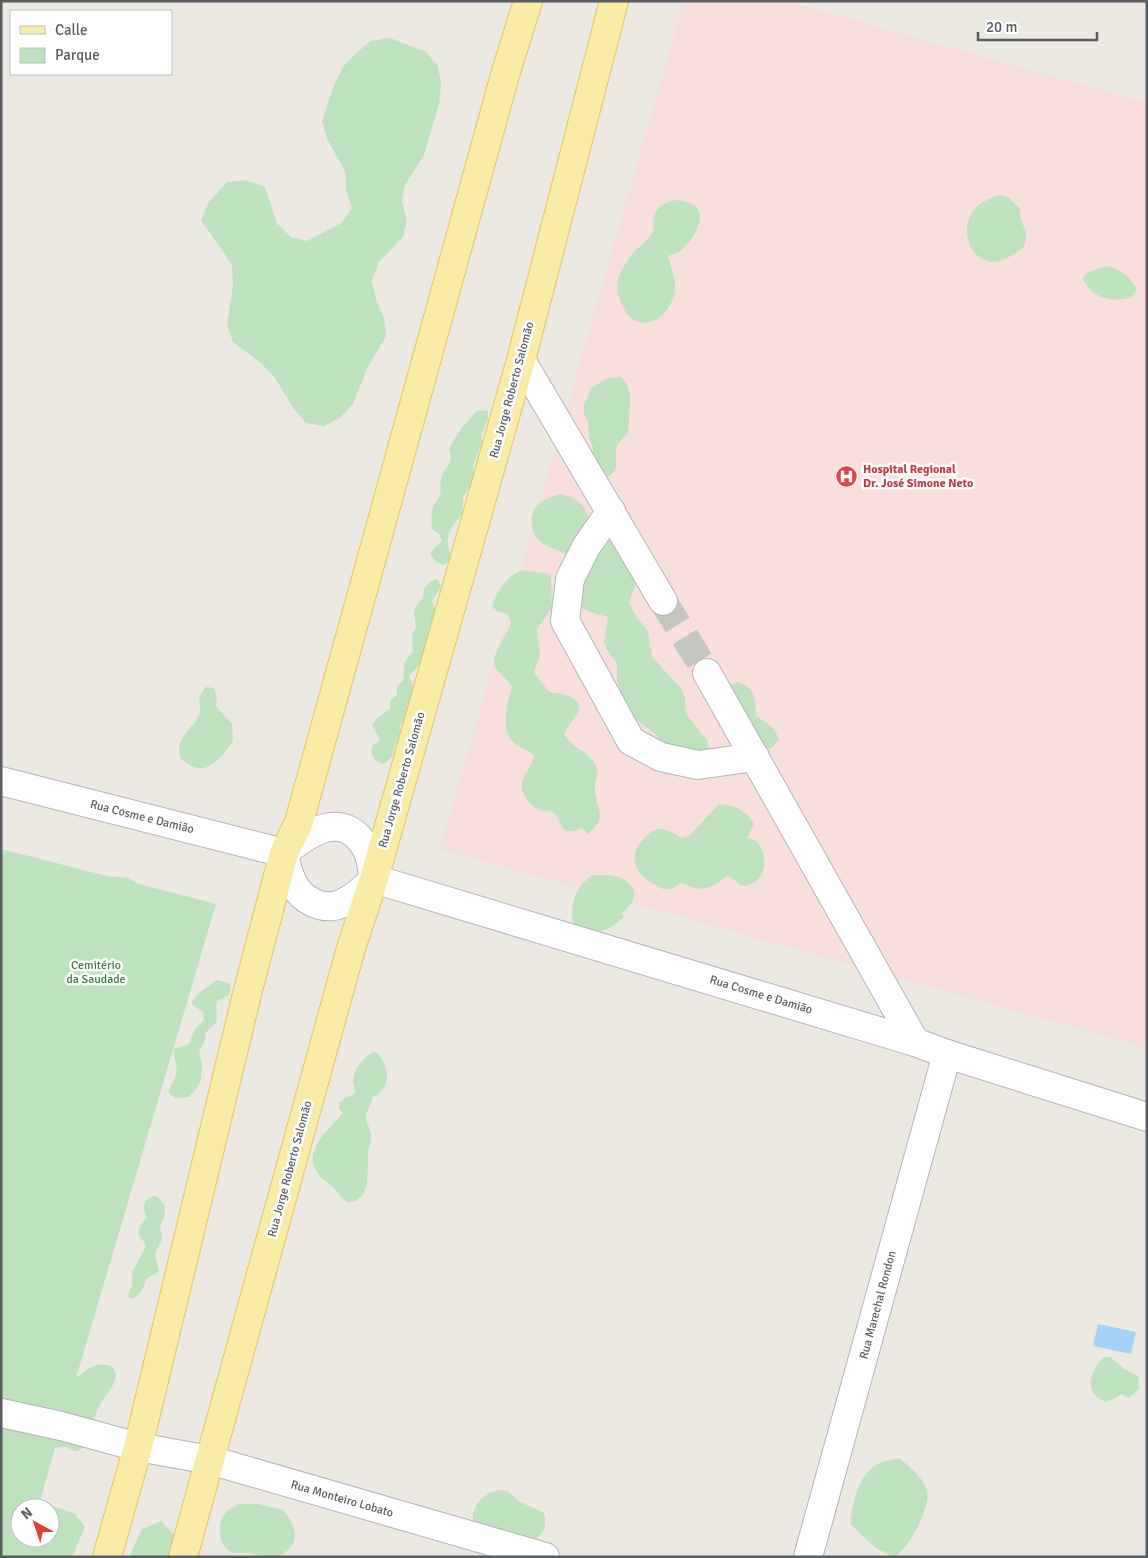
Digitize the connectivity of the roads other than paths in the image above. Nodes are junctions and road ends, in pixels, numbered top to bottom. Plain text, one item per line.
1 (528, 1) edge
2 (614, 1) edge
3 (522, 360) junction
4 (611, 511) junction
5 (663, 602) tunnel mouth
6 (707, 673) tunnel mouth
7 (755, 757) junction
8 (1, 781) edge
9 (284, 853) junction
10 (374, 879) junction
11 (915, 1042) junction
12 (948, 1054) junction
13 (1147, 1117) edge
14 (1, 1413) edge
15 (138, 1448) junction
16 (210, 1460) junction
17 (107, 1557) edge
18 (183, 1557) edge
19 (545, 1557) edge
20 (808, 1557) edge

1 - 9 main road
2 - 3 main road, Rua Jorge Roberto Salomão
3 - 4 street
3 - 10 main road, Rua Jorge Roberto Salomão
4 - 5 street
4 - 7 street
6 - 7 street
7 - 11 street
8 - 9 street, Rua Cosme e Damião
9 - 10 street
9 - 10 street
9 - 15 main road
10 - 11 street, Rua Cosme e Damião
10 - 16 main road, Rua Jorge Roberto Salomão
11 - 12 street, Rua Cosme e Damião
12 - 13 street, Rua Cosme e Damião
12 - 20 street, Rua Marechal Rondon
14 - 15 street, Rua Monteiro Lobato
15 - 16 street, Rua Monteiro Lobato
15 - 17 main road
16 - 18 main road, Rua Jorge Roberto Salomão
16 - 19 street, Rua Monteiro Lobato

